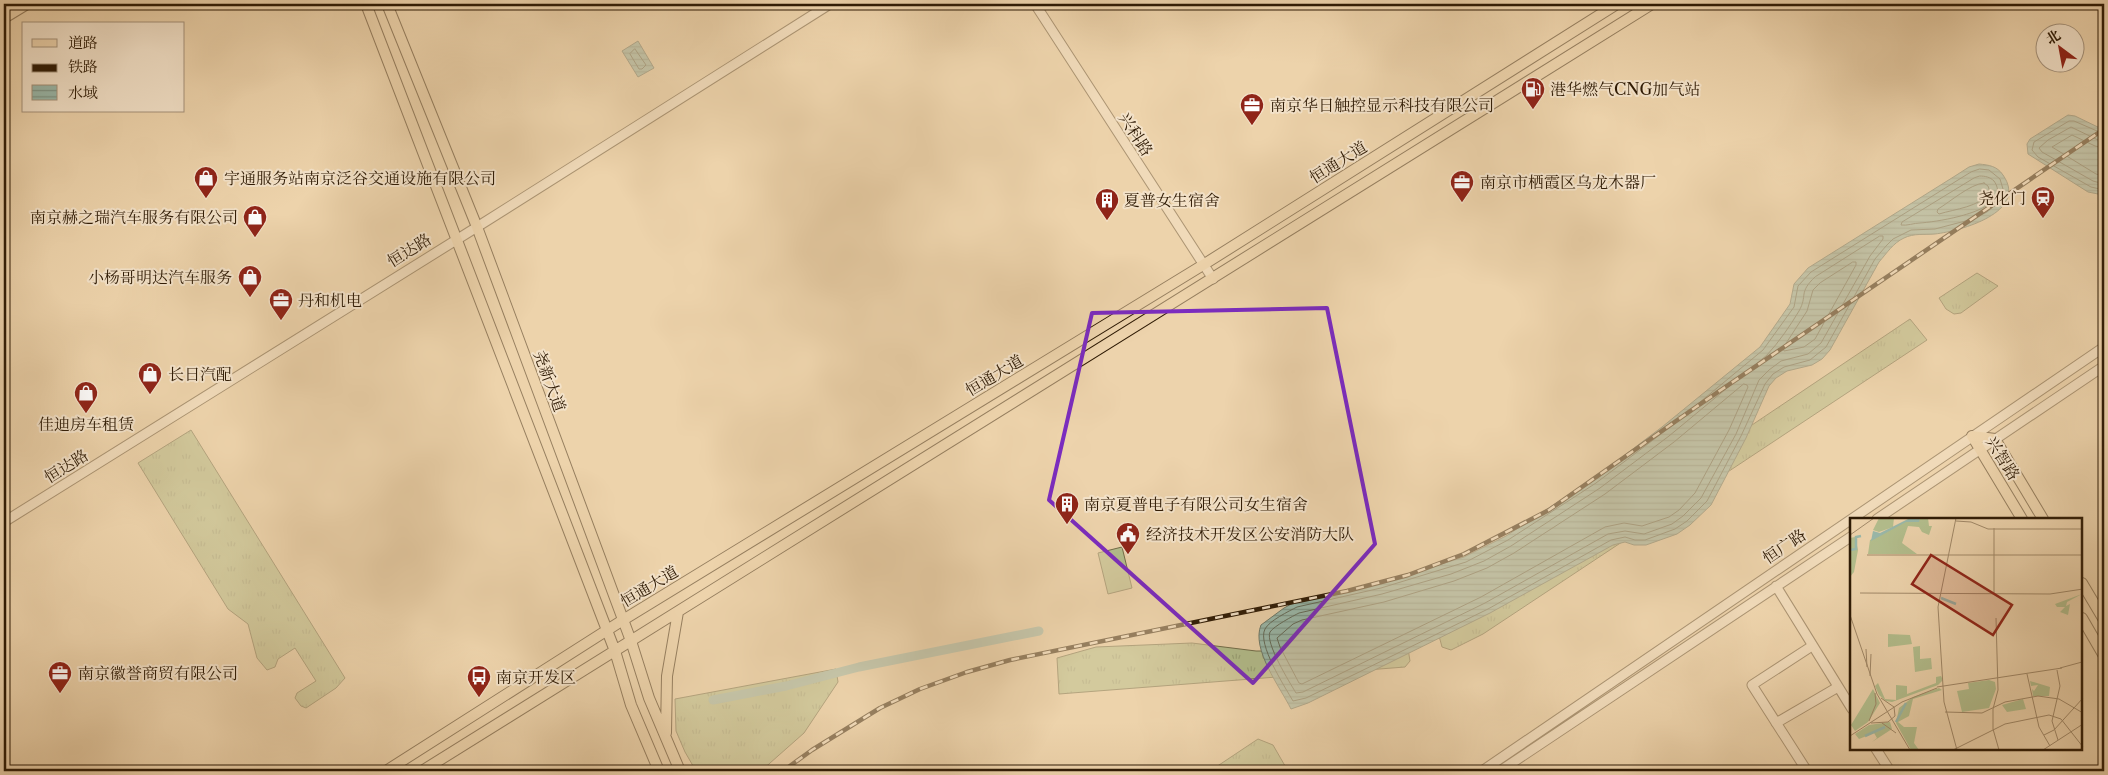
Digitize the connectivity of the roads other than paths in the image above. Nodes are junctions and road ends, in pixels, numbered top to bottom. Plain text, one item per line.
1 (27, 4) edge
2 (366, 4) edge
3 (387, 4) edge
4 (830, 4) edge
5 (1035, 4) edge
6 (1618, 4) edge
7 (1652, 4) edge
8 (1638, 7) edge
9 (4, 18) edge
10 (477, 227) junction
11 (455, 239) junction
12 (1203, 265) junction
13 (1213, 279) junction
14 (2104, 347) edge
15 (2104, 366) edge
16 (1972, 436) junction
17 (1995, 439) junction
18 (1980, 449) junction
19 (1852, 518) edge
20 (1878, 518) edge
21 (2021, 518) edge
22 (2042, 518) edge
23 (1850, 519) edge
24 (4, 522) edge
25 (1850, 537) edge
26 (2083, 584) edge
27 (1776, 586) junction
28 (678, 612) junction
29 (623, 620) junction
30 (2083, 620) edge
31 (2104, 620) edge
32 (606, 630) junction
33 (631, 641) junction
34 (1812, 646) junction
35 (615, 651) junction
36 (2104, 656) edge
37 (1838, 687) junction
38 (1850, 706) edge
39 (1776, 723) junction
40 (665, 739) junction
41 (1877, 750) edge
42 (386, 771) edge
43 (422, 771) edge
44 (659, 771) edge
45 (680, 771) edge
46 (1482, 771) edge
47 (1502, 771) edge
48 (1807, 771) edge
49 (1890, 771) edge

1 - 9 main road
2 - 11 main road
3 - 10 main road, 尧新大道
4 - 10 street, 恒达路
5 - 12 street, 兴科路
6 - 12 main road, 恒通大道
7 - 8 main road, 恒通大道
8 - 13 main road, 恒通大道
10 - 11 street, 恒达路
10 - 29 main road, 尧新大道
11 - 24 street, 恒达路
11 - 32 main road
12 - 13 street, 兴科路
12 - 29 main road, 恒通大道
13 - 28 main road, 恒通大道
14 - 16 street, 恒广路
15 - 17 street
16 - 17 main road, 兴智路
16 - 18 main road, 兴智路
16 - 19 street, 恒广路
17 - 18 street
17 - 22 main road, 兴智路
18 - 20 street
18 - 21 main road, 兴智路
23 - 46 street, 恒广路
25 - 27 street, 恒广路
26 - 31 main road
27 - 34 street
27 - 47 street, 恒广路
28 - 33 main road, 恒通大道
28 - 40 main road
29 - 32 main road, 恒通大道
29 - 33 main road, 尧新大道
30 - 36 main road
32 - 35 main road
32 - 42 main road, 恒通大道
33 - 35 main road, 恒通大道
33 - 40 main road, 尧新大道
34 - 37 street
34 - 39 street
35 - 43 main road, 恒通大道
35 - 44 main road
37 - 38 street
37 - 39 street
39 - 48 street
40 - 45 main road, 尧新大道
41 - 49 street

